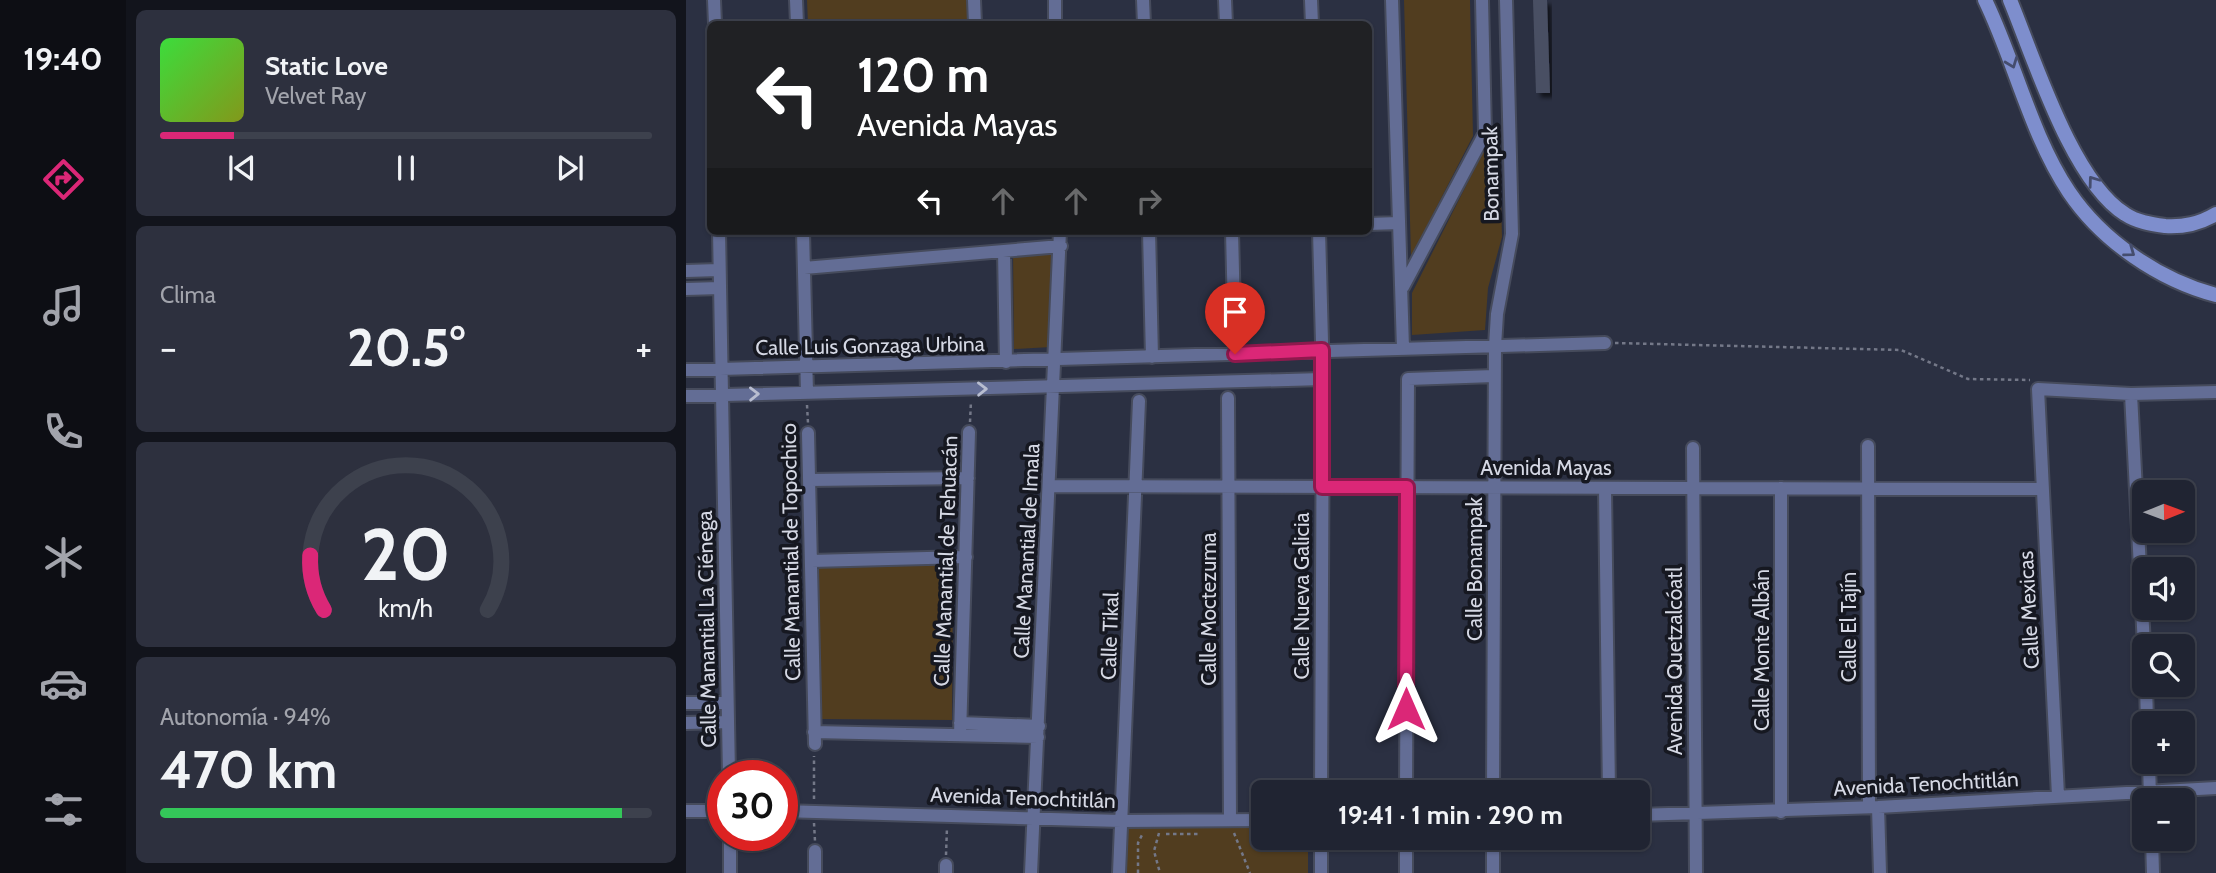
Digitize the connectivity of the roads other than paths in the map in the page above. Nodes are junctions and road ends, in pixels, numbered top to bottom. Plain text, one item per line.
1 (714, 0) edge
2 (796, 0) edge
3 (974, 0) edge
4 (1055, 0) edge
5 (1143, 0) edge
6 (1226, 0) edge
7 (1311, 0) edge
8 (1392, 0) edge
9 (1482, 0) edge
10 (1506, 0) edge
11 (1985, 0) edge
12 (2010, 0) edge
13 (715, 21) edge
14 (797, 21) edge
15 (975, 21) edge
16 (1055, 21) edge
17 (1144, 21) edge
18 (1226, 21) edge
19 (1312, 21) edge
20 (2216, 214) edge
21 (1399, 223) junction
22 (1372, 224) edge
23 (719, 235) edge
24 (803, 235) edge
25 (1060, 235) edge
26 (1149, 235) edge
27 (1232, 235) edge
28 (1319, 235) edge
29 (1061, 246) junction
30 (1004, 251) junction
31 (804, 268) junction
32 (719, 270) junction
33 (686, 271) edge
34 (720, 288) junction
35 (686, 289) edge
36 (1401, 290) junction
37 (2216, 295) edge
38 (1605, 343) road end
39 (1494, 346) junction
40 (1403, 348) junction
41 (1322, 350) junction
42 (1235, 354) junction
43 (1152, 357) junction
44 (1055, 361) junction
45 (1006, 362) junction
46 (806, 367) junction
47 (721, 369) junction
48 (686, 370) edge
49 (1494, 376) junction
50 (1323, 379) junction
51 (1054, 388) junction
52 (2216, 392) edge
53 (807, 393) junction
54 (2131, 394) junction
55 (722, 395) junction
56 (686, 396) edge
57 (1228, 398) dead end
58 (1139, 401) dead end
59 (970, 432) road end
60 (808, 433) road end
61 (1868, 446) dead end
62 (1693, 448) dead end
63 (968, 478) junction
64 (810, 480) junction
65 (1049, 486) junction
66 (1135, 486) junction
67 (1228, 487) junction
68 (1322, 487) junction
69 (1407, 487) junction
70 (1494, 487) junction
71 (1605, 488) junction
72 (1694, 488) junction
73 (1781, 488) junction
74 (1868, 489) junction
75 (2042, 489) junction
76 (966, 557) junction
77 (811, 561) junction
78 (2143, 634) edge
79 (727, 702) junction
80 (686, 704) edge
81 (728, 722) junction
82 (686, 723) edge
83 (960, 729) junction
84 (1038, 731) junction
85 (729, 760) edge
86 (1321, 780) edge
87 (1406, 780) edge
88 (1493, 780) edge
89 (1609, 780) edge
90 (2216, 788) edge
91 (2195, 790) edge
92 (2132, 795) edge
93 (2058, 796) junction
94 (1873, 807) junction
95 (686, 811) edge
96 (707, 811) edge
97 (798, 811) edge
98 (1781, 812) junction
99 (1696, 814) junction
100 (1650, 815) edge
101 (1034, 819) junction
102 (1230, 820) junction
103 (1251, 820) edge
104 (1121, 821) junction
105 (1321, 850) edge
106 (1406, 850) edge
107 (1493, 850) edge
108 (730, 851) edge
109 (815, 851) road end
110 (2152, 851) edge
111 (730, 873) edge
112 (815, 873) edge
113 (1031, 873) edge
114 (1119, 873) edge
115 (1321, 873) edge
116 (1406, 873) edge
117 (1493, 873) edge
118 (1696, 873) edge
119 (1880, 873) edge
120 (2153, 873) edge

1 - 13 street
2 - 14 street
3 - 15 street
4 - 16 street
5 - 17 street
6 - 18 street
7 - 19 street
8 - 21 street
9 - 36 street, Bonampak
10 - 39 street, Bonampak
11 -> 37 street
20 -> 12 street
21 - 22 street
21 - 36 street
23 - 32 street, Calle Manantial La Ciénega
24 - 31 street, Calle Manantial de Topochico
25 - 29 street, Calle Manantial de Imala
26 - 43 street
27 - 42 street
28 - 41 street, Calle Nueva Galicia
29 - 30 street
29 - 44 street, Calle Manantial de Imala
30 - 31 street
30 - 45 street
31 - 46 street, Calle Manantial de Topochico
32 - 33 street
32 - 34 street, Calle Manantial La Ciénega
34 - 35 street
34 - 47 street, Calle Manantial La Ciénega
36 - 40 street
38 - 39 street, Calle Luis Gonzaga Urbina
39 - 40 street, Calle Luis Gonzaga Urbina
39 - 49 street, Calle Bonampak
40 - 41 street, Calle Luis Gonzaga Urbina
41 - 42 street, Calle Luis Gonzaga Urbina
41 - 50 street, Calle Nueva Galicia
42 - 43 street, Calle Luis Gonzaga Urbina
43 - 44 street, Calle Luis Gonzaga Urbina
44 - 45 street, Calle Luis Gonzaga Urbina
44 - 51 street, Calle Manantial de Imala
45 - 46 street, Calle Luis Gonzaga Urbina
46 - 47 street, Calle Luis Gonzaga Urbina
46 - 53 street, Calle Manantial de Topochico
47 - 48 street, Calle Luis Gonzaga Urbina
47 - 55 street, Calle Manantial La Ciénega
49 - 69 street
49 - 70 street, Calle Bonampak
50 - 51 street
50 - 68 street, Calle Nueva Galicia
53 -> 51 street
51 - 65 street, Calle Manantial de Imala
52 - 54 street
55 -> 53 street
54 - 75 street, Calle Mexicas
54 - 78 street
55 - 56 street
55 - 79 street, Calle Manantial La Ciénega
57 - 67 street, Calle Moctezuma
58 - 66 street, Calle Tikal
59 - 63 street, Calle Manantial de Tehuacán
60 - 64 street, Calle Manantial de Topochico
61 - 74 street, Calle El Tajín
62 - 72 street, Avenida Quetzalcóatl
63 - 64 street
63 - 76 street, Calle Manantial de Tehuacán
64 - 77 street, Calle Manantial de Topochico
65 - 66 street, Avenida Mayas
65 - 84 street, Calle Manantial de Imala
66 - 67 street, Avenida Mayas
66 - 104 street, Calle Tikal
67 - 68 street, Avenida Mayas
67 - 102 street, Calle Moctezuma
68 - 69 street, Avenida Mayas
68 - 86 street, Calle Nueva Galicia
69 - 70 street, Avenida Mayas
69 - 87 street
70 - 71 street, Avenida Mayas
70 - 88 street, Calle Bonampak
71 - 72 street, Avenida Mayas
71 - 89 street
72 - 73 street, Avenida Mayas
72 - 99 street, Avenida Quetzalcóatl
73 - 74 street, Avenida Mayas
73 - 98 street, Calle Monte Albán
74 - 75 street, Avenida Mayas
74 - 94 street, Calle El Tajín
75 - 93 street, Calle Mexicas
76 - 77 street
76 - 83 street, Calle Manantial de Tehuacán
77 - 83 street, Calle Manantial de Topochico
79 - 80 street
79 - 81 street, Calle Manantial La Ciénega
81 - 82 street
81 - 85 street, Calle Manantial La Ciénega
83 - 84 street
84 - 101 street, Calle Manantial de Imala
90 - 91 street, Avenida Tenochtitlán
92 - 93 street, Avenida Tenochtitlán
93 - 94 street, Avenida Tenochtitlán
94 - 98 street, Avenida Tenochtitlán
94 - 119 street, Calle El Tajín
95 - 96 street
97 - 101 street, Avenida Tenochtitlán
98 - 99 street, Avenida Tenochtitlán
99 - 100 street, Avenida Tenochtitlán
99 - 118 street, Avenida Quetzalcóatl
101 - 104 street, Avenida Tenochtitlán
101 - 113 street, Calle Manantial de Imala
102 - 103 street, Avenida Tenochtitlán
102 - 104 street, Avenida Tenochtitlán
104 - 114 street, Calle Tikal
105 - 115 street
106 - 116 street
107 - 117 street
108 - 111 street
109 - 112 street
110 - 120 street

